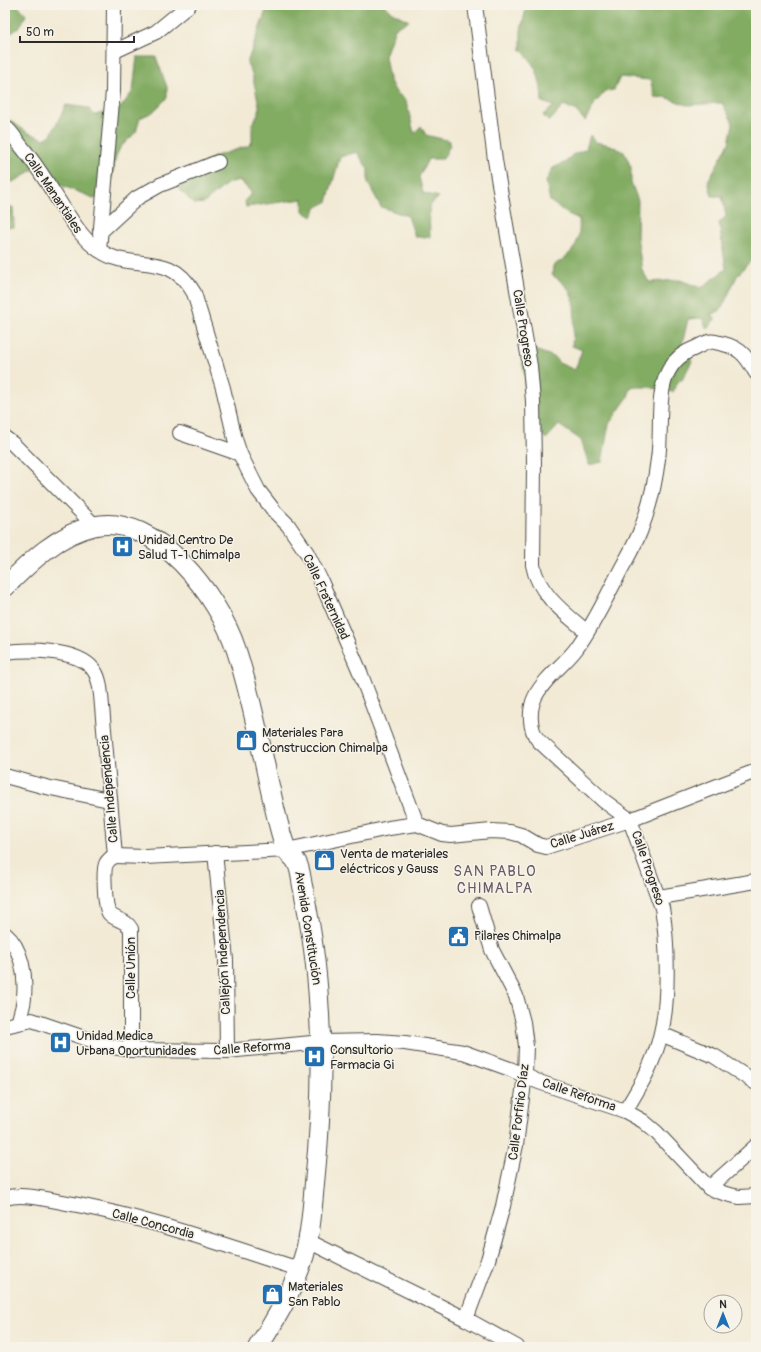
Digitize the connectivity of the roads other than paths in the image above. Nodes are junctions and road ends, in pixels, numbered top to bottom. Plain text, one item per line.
1 (114, 5) edge
2 (189, 5) edge
3 (475, 5) edge
4 (114, 52) junction
5 (5, 127) edge
6 (218, 162) dead end
7 (100, 232) junction
8 (100, 250) junction
9 (153, 264) joint
10 (754, 370) edge
11 (180, 433) dead end
12 (5, 438) edge
13 (240, 454) junction
14 (95, 526) junction
15 (5, 587) edge
16 (587, 632) junction
17 (5, 652) edge
18 (756, 771) edge
19 (5, 776) edge
20 (110, 800) junction
21 (630, 820) junction
22 (417, 824) junction
23 (287, 850) junction
24 (215, 853) junction
25 (114, 856) junction
26 (756, 881) edge
27 (659, 897) junction
28 (479, 906) dead end
29 (5, 934) edge
30 (18, 1021) junction
31 (5, 1026) edge
32 (661, 1034) junction
33 (322, 1042) junction
34 (132, 1050) junction
35 (227, 1051) junction
36 (525, 1075) junction
37 (756, 1083) edge
38 (625, 1111) junction
39 (756, 1146) edge
40 (709, 1188) junction
41 (756, 1196) edge
42 (5, 1198) edge
43 (308, 1241) junction
44 (299, 1269) junction
45 (466, 1319) junction
46 (257, 1345) edge
47 (517, 1347) edge

1 - 4 street
2 - 4 street
3 - 16 street, Calle Progreso
4 - 7 street
5 - 8 street, Calle Manantiales
6 - 7 street
7 - 8 street
8 - 9 street, Calle Manantiales
9 - 13 street, Calle Fraternidad
10 - 16 street, Calle Progreso
11 - 13 street
12 - 14 street
13 - 22 street, Calle Fraternidad
14 - 15 main road, Avenida Constitución
14 - 23 main road, Avenida Constitución
16 - 21 street, Calle Progreso
17 - 20 street, Calle Independencia
18 - 21 street, Calle Juárez
19 - 20 street
20 - 25 street, Calle Independencia
21 - 22 street, Calle Juárez
21 - 27 street, Calle Progreso
22 - 23 street, Calle Juárez
23 - 24 street, Calle Independencia
23 - 33 main road, Avenida Constitución
24 - 25 street, Calle Independencia
24 - 35 street, Callejón Independencia
25 - 34 street, Calle Unión
26 - 27 street
27 - 32 street, Calle Progreso
28 - 36 street, Calle Porfirio Díaz
29 - 30 street
30 - 31 street
30 - 34 street, Calle Reforma
32 - 37 street
32 - 38 street, Calle Progreso
33 - 35 street, Calle Reforma
33 - 36 street, Calle Reforma
33 - 43 main road, Avenida Constitución
34 - 35 street, Calle Reforma
36 - 38 street, Calle Reforma
36 - 45 street, Calle Porfirio Díaz
38 - 40 street, Calle Reforma
39 - 40 street
40 - 41 street, Calle Reforma
42 - 44 street, Calle Concordia
43 - 44 main road, Avenida Constitución
43 - 45 street
44 - 46 main road, Avenida Constitución
45 - 47 street

